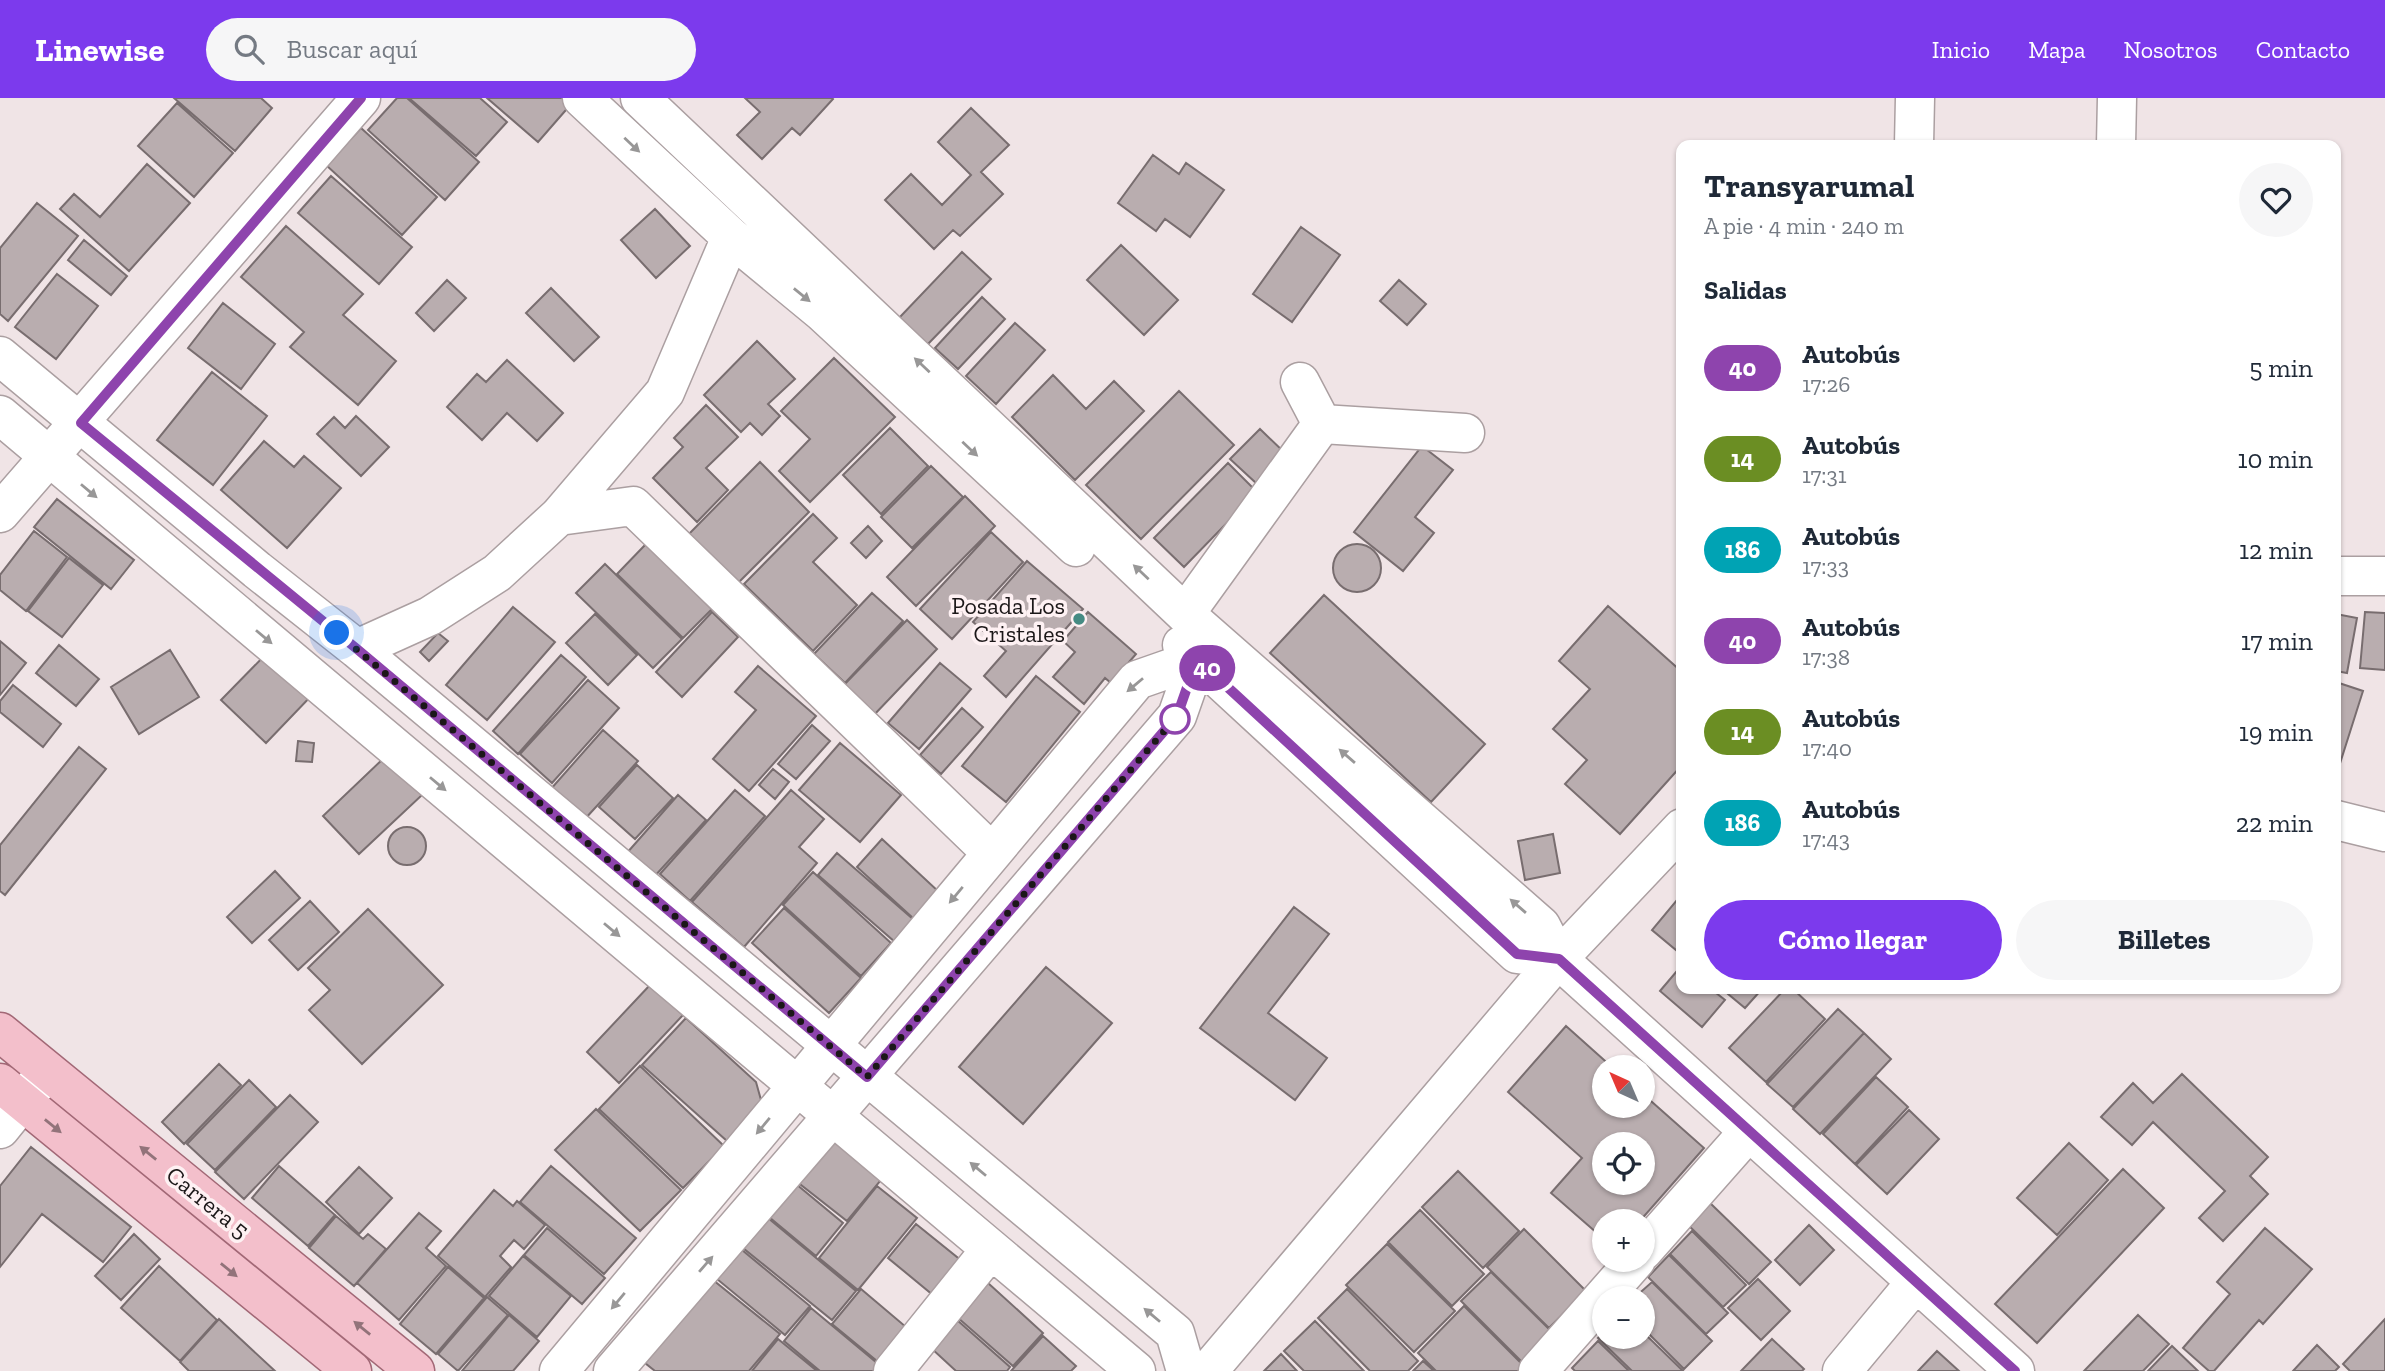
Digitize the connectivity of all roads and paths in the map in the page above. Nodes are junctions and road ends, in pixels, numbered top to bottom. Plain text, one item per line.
1 (361, 98) edge
2 (582, 98) edge
3 (640, 98) edge
4 (1915, 98) edge
5 (2117, 98) edge
6 (1914, 140) edge
7 (2116, 140) edge
8 (731, 237) junction
9 (0, 356) edge
10 (1300, 382) dead end
11 (43, 391) junction
12 (81, 423) junction
13 (1322, 424) junction
14 (4, 428) edge
15 (1465, 433) dead end
16 (48, 456) junction
17 (0, 513) edge
18 (559, 516) junction
19 (2341, 576) edge
20 (2385, 576) edge
21 (1185, 614) junction
22 (357, 649) junction
23 (1206, 649) junction
24 (2341, 821) edge
25 (2385, 832) edge
26 (1676, 834) edge
27 (992, 853) junction
28 (1559, 959) junction
29 (0, 1032) edge
30 (830, 1046) junction
31 (47, 1071) junction
32 (867, 1077) junction
33 (797, 1086) junction
34 (8, 1105) edge
35 (833, 1117) junction
36 (1749, 1131) junction
37 (1655, 1237) edge
38 (991, 1249) junction
39 (1625, 1272) edge
40 (1916, 1282) junction
41 (352, 1371) edge
42 (415, 1371) edge
43 (559, 1371) edge
44 (613, 1371) edge
45 (893, 1371) edge
46 (1136, 1371) edge
47 (1186, 1371) edge
48 (1208, 1371) edge
49 (1538, 1371) edge
50 (1842, 1371) edge
51 (2015, 1371) edge

1 - 12 street
2 -> 8 street
21 -> 3 street
4 - 6 street
5 - 7 street
8 - 18 street
8 -> 23 street
9 - 11 street
10 - 13 street
11 - 12 street
11 - 14 street
12 - 16 street
12 - 22 street
13 - 15 street
13 - 21 street
14 - 16 street
16 - 17 street
16 -> 33 street
18 - 22 street
18 - 27 street
19 - 20 street
21 - 23 street
22 - 30 street
23 -> 27 street
23 - 28 street
23 - 32 street
24 - 25 street
26 - 28 street
27 -> 30 street
28 - 36 street
28 - 48 street
29 - 31 main road, Carrera 5
30 - 32 street
30 - 33 street
31 - 34 street
42 -> 31 main road, Carrera 5
32 - 35 street
47 -> 32 street
33 - 35 street
33 -> 43 street
34 -> 41 main road, Carrera 5
35 - 38 street
44 -> 35 street
36 - 37 street
36 - 40 street
38 - 45 street
38 - 46 street
39 - 49 street
40 - 50 street
40 - 51 street

